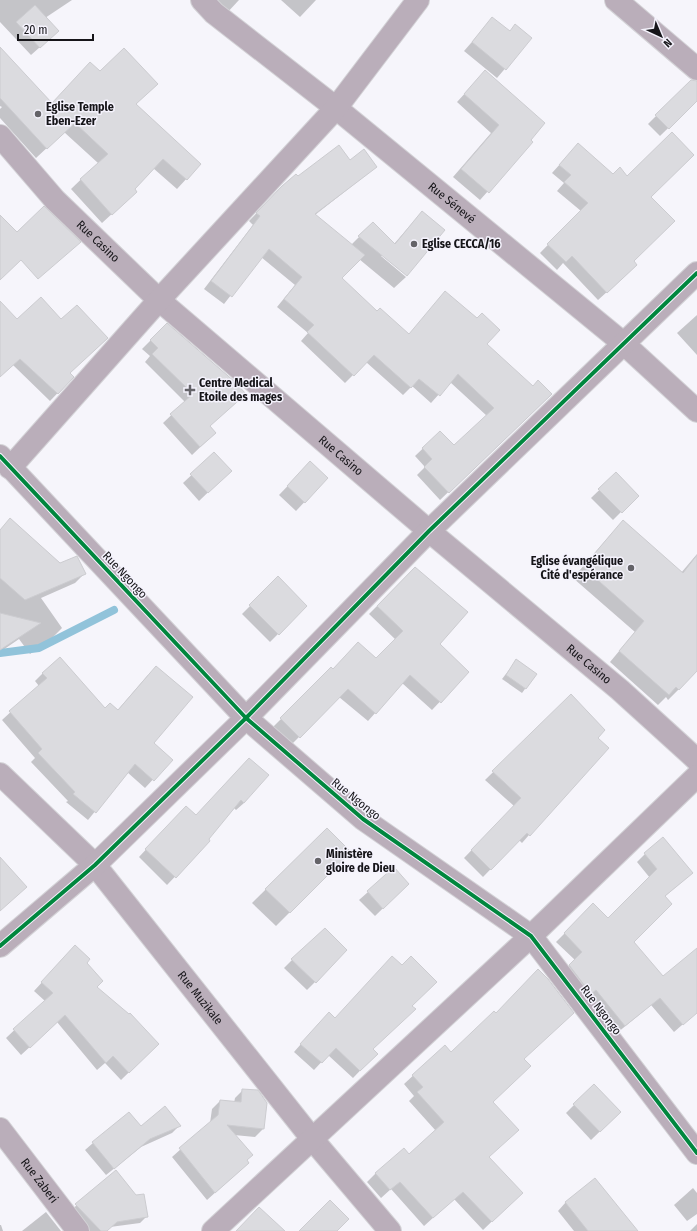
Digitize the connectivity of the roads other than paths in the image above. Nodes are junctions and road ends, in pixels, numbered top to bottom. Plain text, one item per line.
1 (202, 0) edge
2 (418, 0) edge
3 (616, 0) edge
4 (697, 69) edge
5 (336, 108) junction
6 (0, 136) edge
7 (697, 273) edge
8 (159, 300) junction
9 (623, 343) junction
10 (697, 411) edge
11 (5, 462) edge
12 (429, 531) junction
13 (246, 718) junction
14 (697, 760) edge
15 (0, 774) edge
16 (697, 776) edge
17 (95, 865) junction
18 (531, 936) junction
19 (0, 946) edge
20 (0, 1129) edge
21 (313, 1140) junction
22 (697, 1153) edge
23 (78, 1231) edge
24 (213, 1231) edge
25 (390, 1231) edge

1 - 5 street, Rue Sénevé
2 - 5 street
3 - 4 street
5 - 8 street
5 - 9 street, Rue Sénevé
6 - 8 street, Rue Casino
7 - 9 street
8 - 11 street
8 - 12 street, Rue Casino
9 - 10 street, Rue Sénevé
9 - 12 street
11 - 13 street, Rue Ngongo
12 - 13 street
12 - 14 street, Rue Casino
13 - 17 street
13 - 18 street, Rue Ngongo
15 - 17 street, Rue Muzikale
16 - 18 street
17 - 19 street
17 - 21 street, Rue Muzikale
18 - 21 street
18 - 22 street, Rue Ngongo
20 - 23 street, Rue Zaberi
21 - 24 street
21 - 25 street, Rue Muzikale

